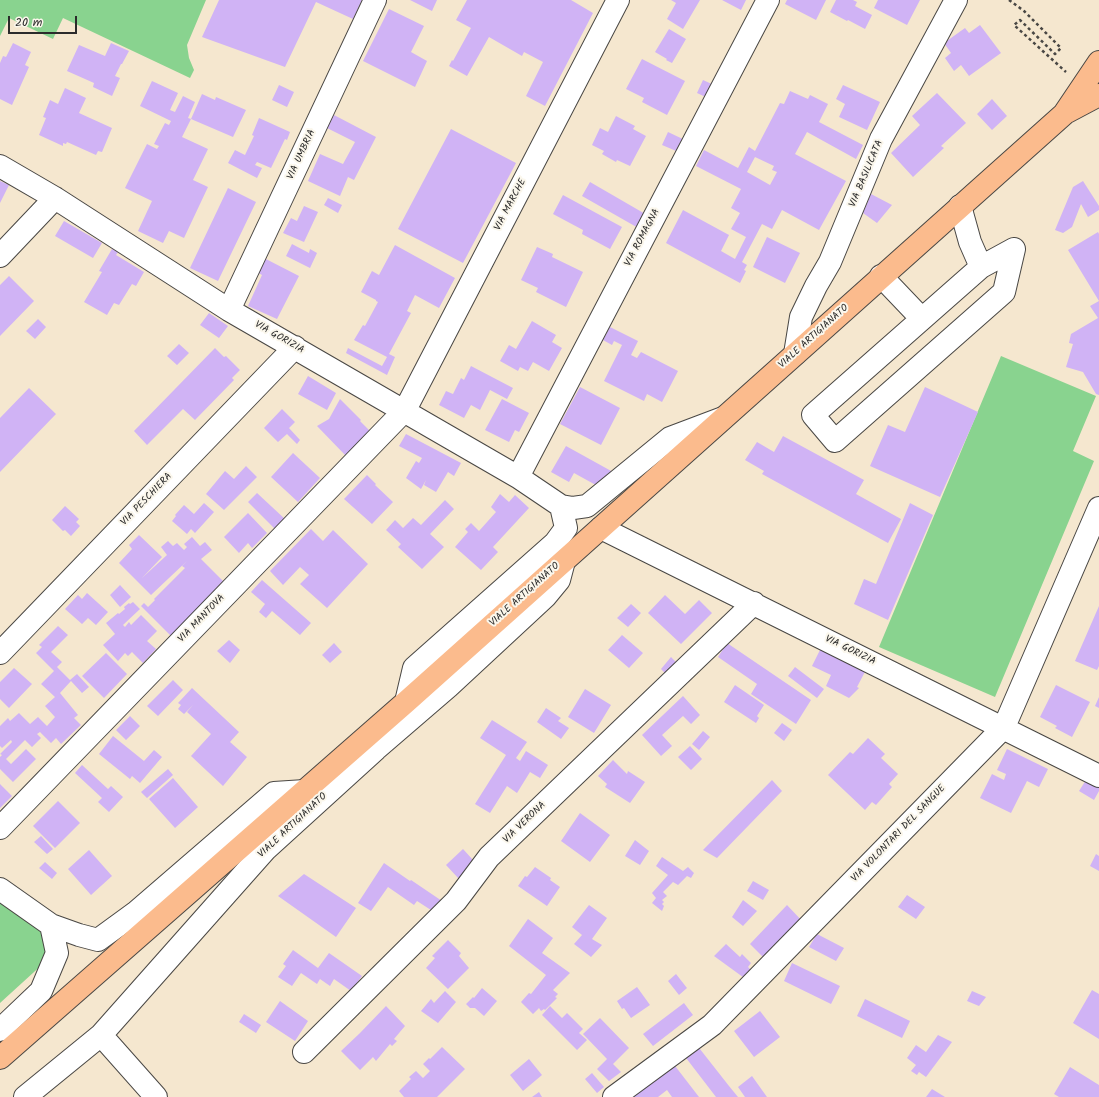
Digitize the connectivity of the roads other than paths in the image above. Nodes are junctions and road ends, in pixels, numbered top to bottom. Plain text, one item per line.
1 (375, 0) edge
2 (618, 0) edge
3 (768, 0) edge
4 (956, 0) edge
5 (1099, 62) edge
6 (1099, 95) edge
7 (1064, 114) junction
8 (0, 166) edge
9 (55, 198) junction
10 (960, 206) junction
11 (0, 256) edge
12 (981, 267) junction
13 (881, 276) junction
14 (229, 310) junction
15 (922, 319) junction
16 (295, 347) junction
17 (795, 354) junction
18 (405, 410) junction
19 (726, 416) junction
20 (518, 477) junction
21 (561, 506) junction
22 (1099, 508) edge
23 (601, 528) junction
24 (564, 560) junction
25 (754, 603) junction
26 (0, 653) edge
27 (406, 702) junction
28 (1004, 727) junction
29 (1099, 776) edge
30 (305, 791) junction
31 (0, 828) edge
32 (0, 889) edge
33 (51, 925) junction
34 (0, 1030) edge
35 (101, 1035) junction
36 (304, 1052) dead end
37 (0, 1058) edge
38 (25, 1097) edge
39 (156, 1097) edge
40 (614, 1097) edge

1 - 14 street, VIA UMBRIA
2 - 18 street, VIA MARCHE
3 - 20 street, VIA ROMAGNA
4 - 17 street, VIA BASILICATA
5 - 7 main road, VIALE ARTIGIANATO
6 - 7 main road, VIALE ARTIGIANATO
7 - 10 main road, VIALE ARTIGIANATO
8 - 9 street, VIA GORIZIA
9 - 11 street
9 - 14 street, VIA GORIZIA
10 - 12 street
10 - 13 main road, VIALE ARTIGIANATO
12 - 15 street
12 - 15 street
13 - 15 street
13 - 17 main road, VIALE ARTIGIANATO
14 - 16 street, VIA GORIZIA
16 - 18 street, VIA GORIZIA
16 - 26 street, VIA PESCHIERA
17 - 19 main road, VIALE ARTIGIANATO
18 - 20 street, VIA GORIZIA
18 - 31 street, VIA MANTOVA
19 - 21 street
19 - 23 main road, VIALE ARTIGIANATO
20 - 21 street, VIA GORIZIA
21 - 27 street
22 - 28 street, VIA VOLONTARI DEL SANGUE
23 - 24 main road, VIALE ARTIGIANATO
23 - 25 street, VIA GORIZIA
24 - 27 main road, VIALE ARTIGIANATO
24 - 35 street, VIALE ARTIGIANATO
25 - 28 street, VIA GORIZIA
25 - 36 street, VIA VERONA
27 - 30 main road, VIALE ARTIGIANATO
28 - 29 street, VIA GORIZIA
28 - 40 street, VIA VOLONTARI DEL SANGUE
30 - 33 street
30 - 37 main road, VIALE ARTIGIANATO
32 - 33 street
33 - 34 street
35 - 38 street, VIALE ARTIGIANATO
35 - 39 street

